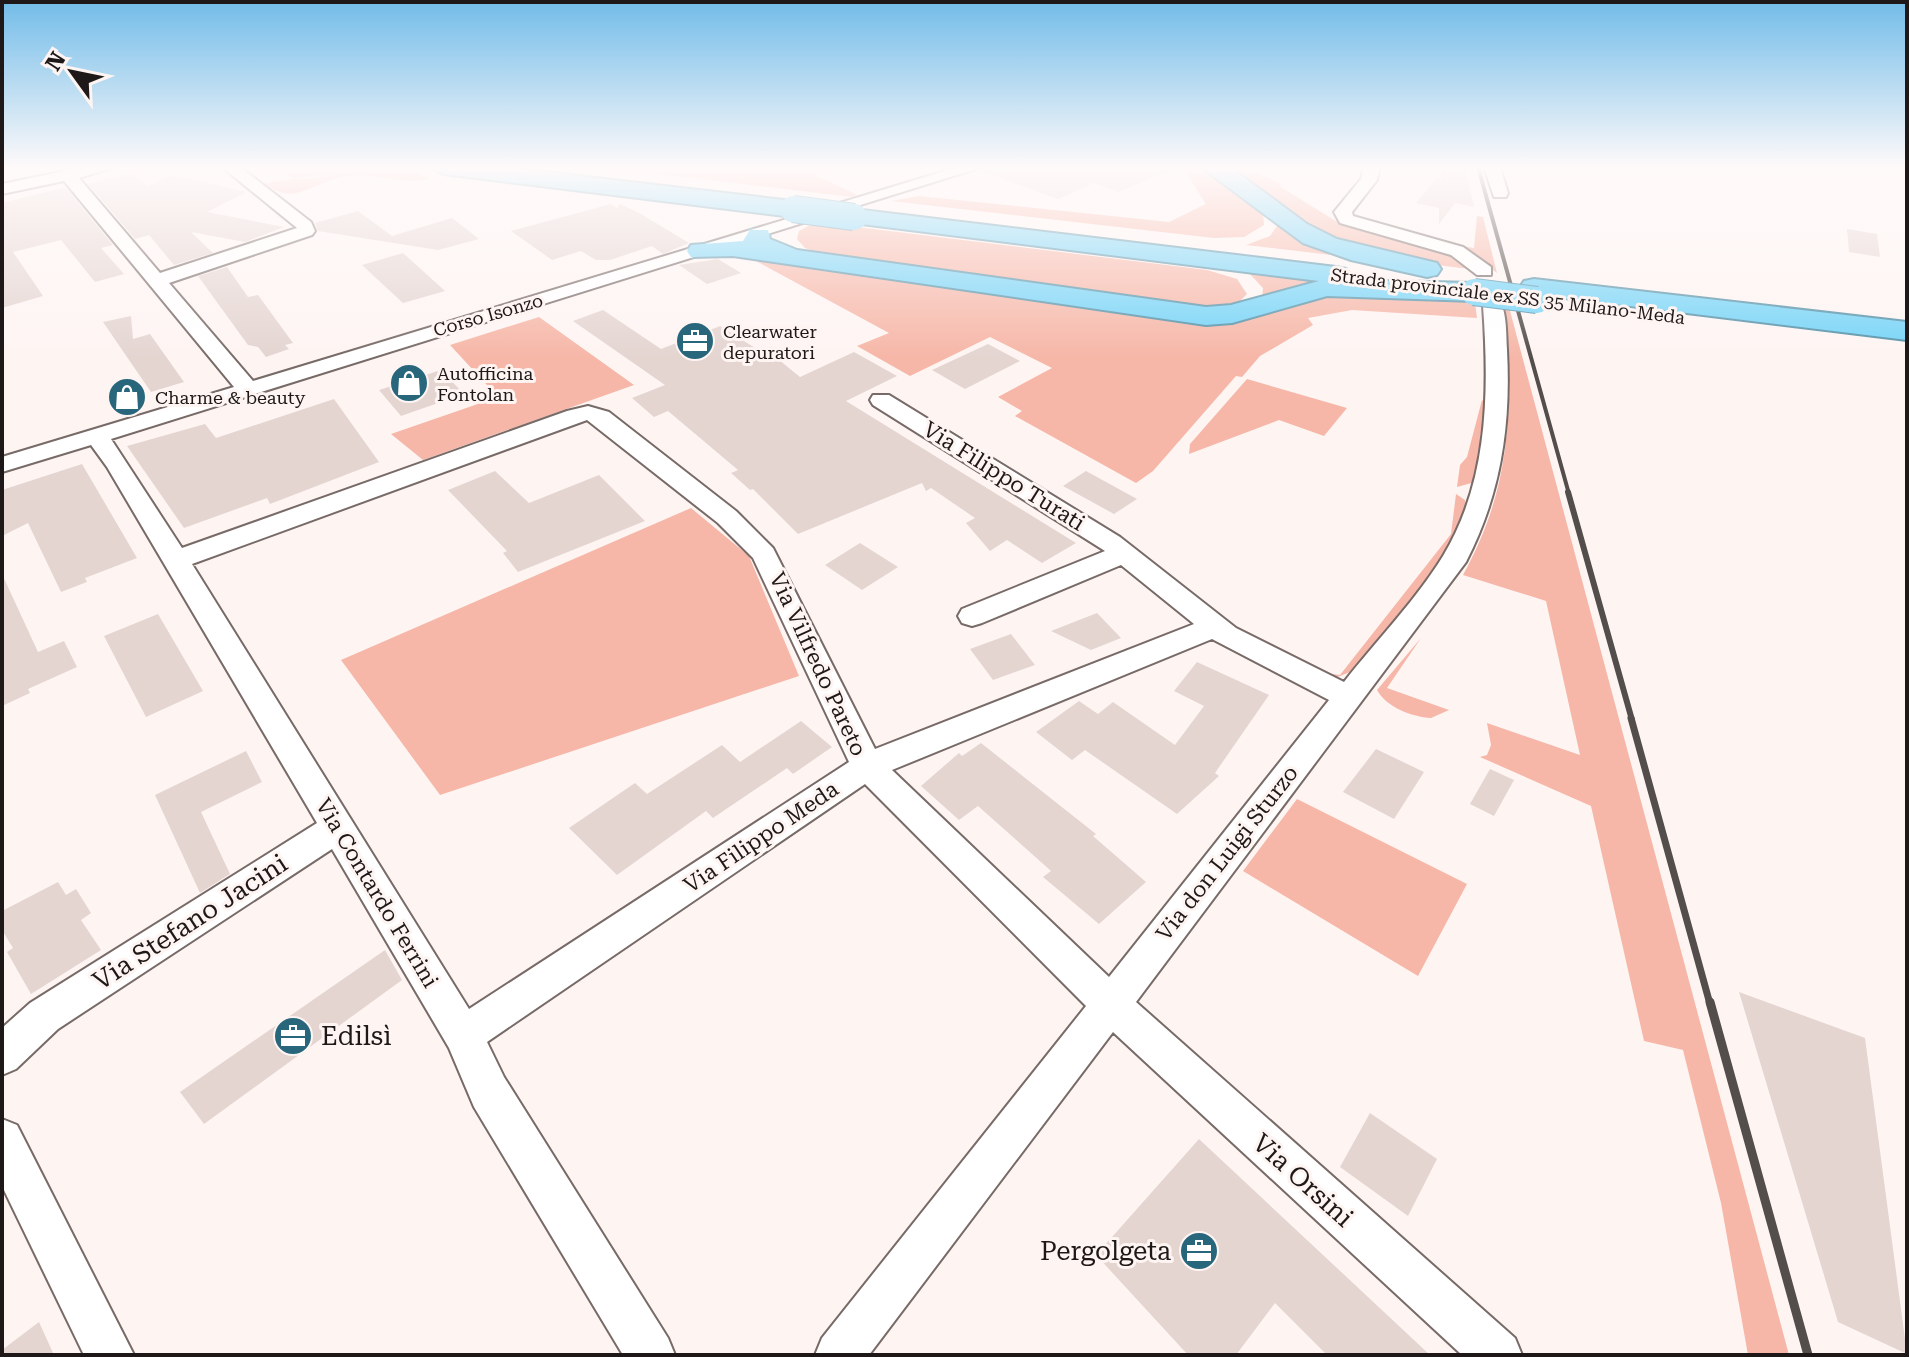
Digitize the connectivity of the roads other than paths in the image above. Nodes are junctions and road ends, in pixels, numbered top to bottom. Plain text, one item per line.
1 (115, 230) edge
2 (306, 230) edge
3 (789, 230) edge
4 (1013, 230) edge
5 (1264, 230) edge
6 (1302, 230) edge
7 (1385, 230) edge
8 (770, 240) junction
9 (1095, 240) junction
10 (700, 251) junction
11 (158, 280) junction
12 (1481, 287) junction
13 (1536, 293) junction
14 (1232, 314) junction
15 (1907, 331) edge
16 (1907, 345) edge
17 (247, 388) junction
18 (881, 400) dead end
19 (97, 435) junction
20 (2, 465) edge
21 (1125, 553) junction
22 (176, 560) junction
23 (972, 616) dead end
24 (1215, 627) junction
25 (1348, 697) junction
26 (867, 766) junction
27 (337, 828) junction
28 (1109, 1003) junction
29 (44, 1016) junction
30 (2, 1032) edge
31 (463, 1035) junction
32 (2, 1055) edge
33 (2, 1140) edge
34 (110, 1355) edge
35 (651, 1355) edge
36 (839, 1355) edge
37 (1498, 1355) edge

1 - 11 street
2 - 11 street
3 - 8 highway
4 - 9 highway, Strada provinciale ex SS 35 Milano-Meda, bridge
5 - 9 highway
6 - 12 highway
7 - 12 street
8 - 10 street, Corso Isonzo
8 - 10 highway
8 - 14 highway
9 - 12 highway, Strada provinciale ex SS 35 Milano-Meda
9 - 14 highway
10 - 17 street, Corso Isonzo
11 - 17 street
12 - 13 highway, Strada provinciale ex SS 35 Milano-Meda, bridge
12 - 14 highway
12 - 25 street, Via don Luigi Sturzo
13 - 15 highway, Strada provinciale ex SS 35 Milano-Meda
13 - 16 highway, Strada provinciale ex SS 35 Milano-Meda
17 - 19 street, Corso Isonzo
18 - 21 street, Via Filippo Turati
19 - 20 street, Corso Isonzo
19 - 22 street, Via Contardo Ferrini
21 - 23 street
21 - 24 street, Via Filippo Turati
22 - 26 street, Via Vilfredo Pareto
22 - 27 street, Via Contardo Ferrini
24 - 25 street, Via Filippo Turati
24 - 26 street, Via Filippo Meda
25 - 28 street, Via don Luigi Sturzo
26 - 28 street, Via Vilfredo Pareto
26 - 31 street, Via Filippo Meda
27 - 29 street, Via Stefano Jacini
27 - 31 street, Via Contardo Ferrini
28 - 36 street, Via don Luigi Sturzo
28 - 37 street, Via Orsini
29 - 30 street
29 - 32 street
31 - 35 street, Via Contardo Ferrini
33 - 34 street

